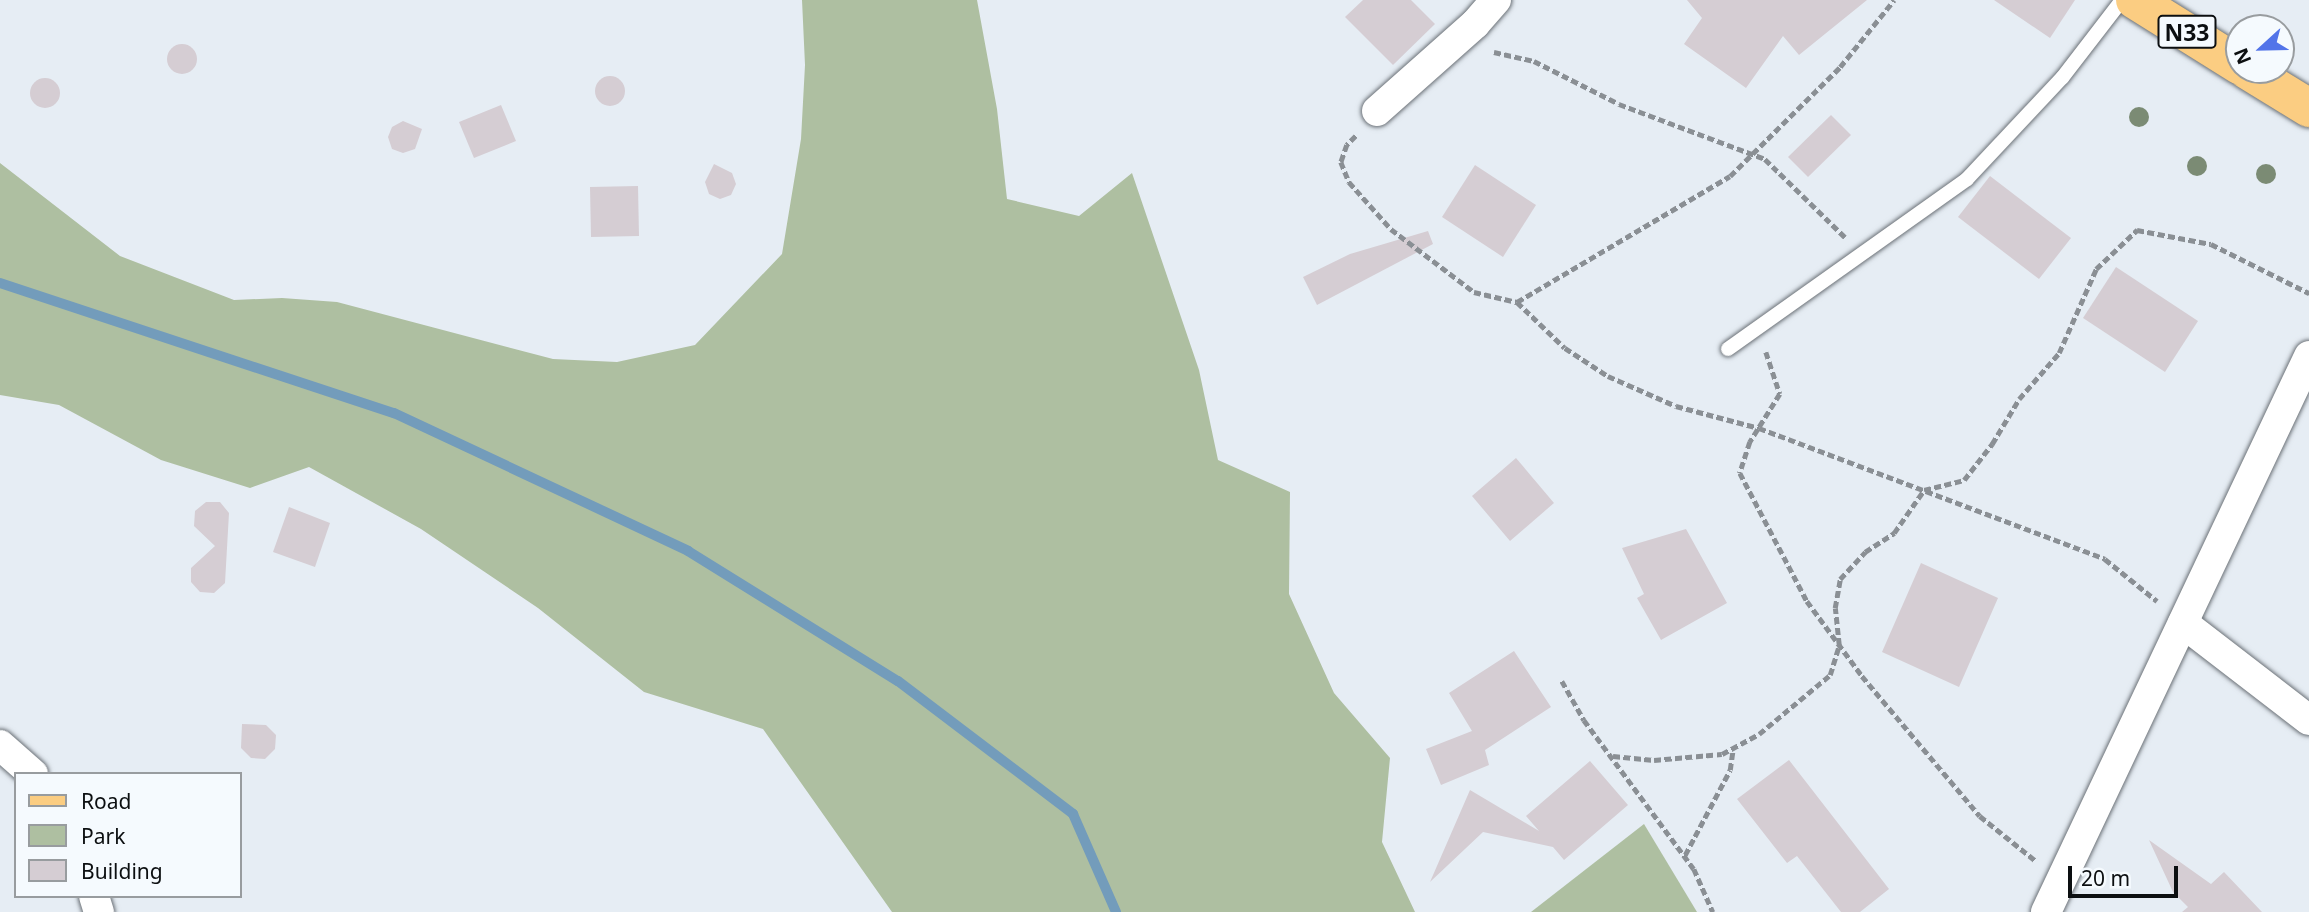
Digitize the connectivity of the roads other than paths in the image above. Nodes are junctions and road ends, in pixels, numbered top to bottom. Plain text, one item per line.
1 (1496, 0) edge
2 (2122, 0) edge
3 (2135, 0) edge
4 (2225, 56) edge
5 (2270, 84) edge
6 (2309, 108) edge
7 (1377, 111) road end
8 (1728, 349) dead end
9 (2309, 356) edge
10 (2183, 622) junction
11 (2309, 720) edge
12 (0, 745) edge
13 (31, 772) edge
14 (2046, 912) edge

1 - 7 street
2 - 8 lane
3 - 4 main road, N33
5 - 6 main road, N33
9 - 10 street
10 - 11 street
10 - 14 street
12 - 13 street

